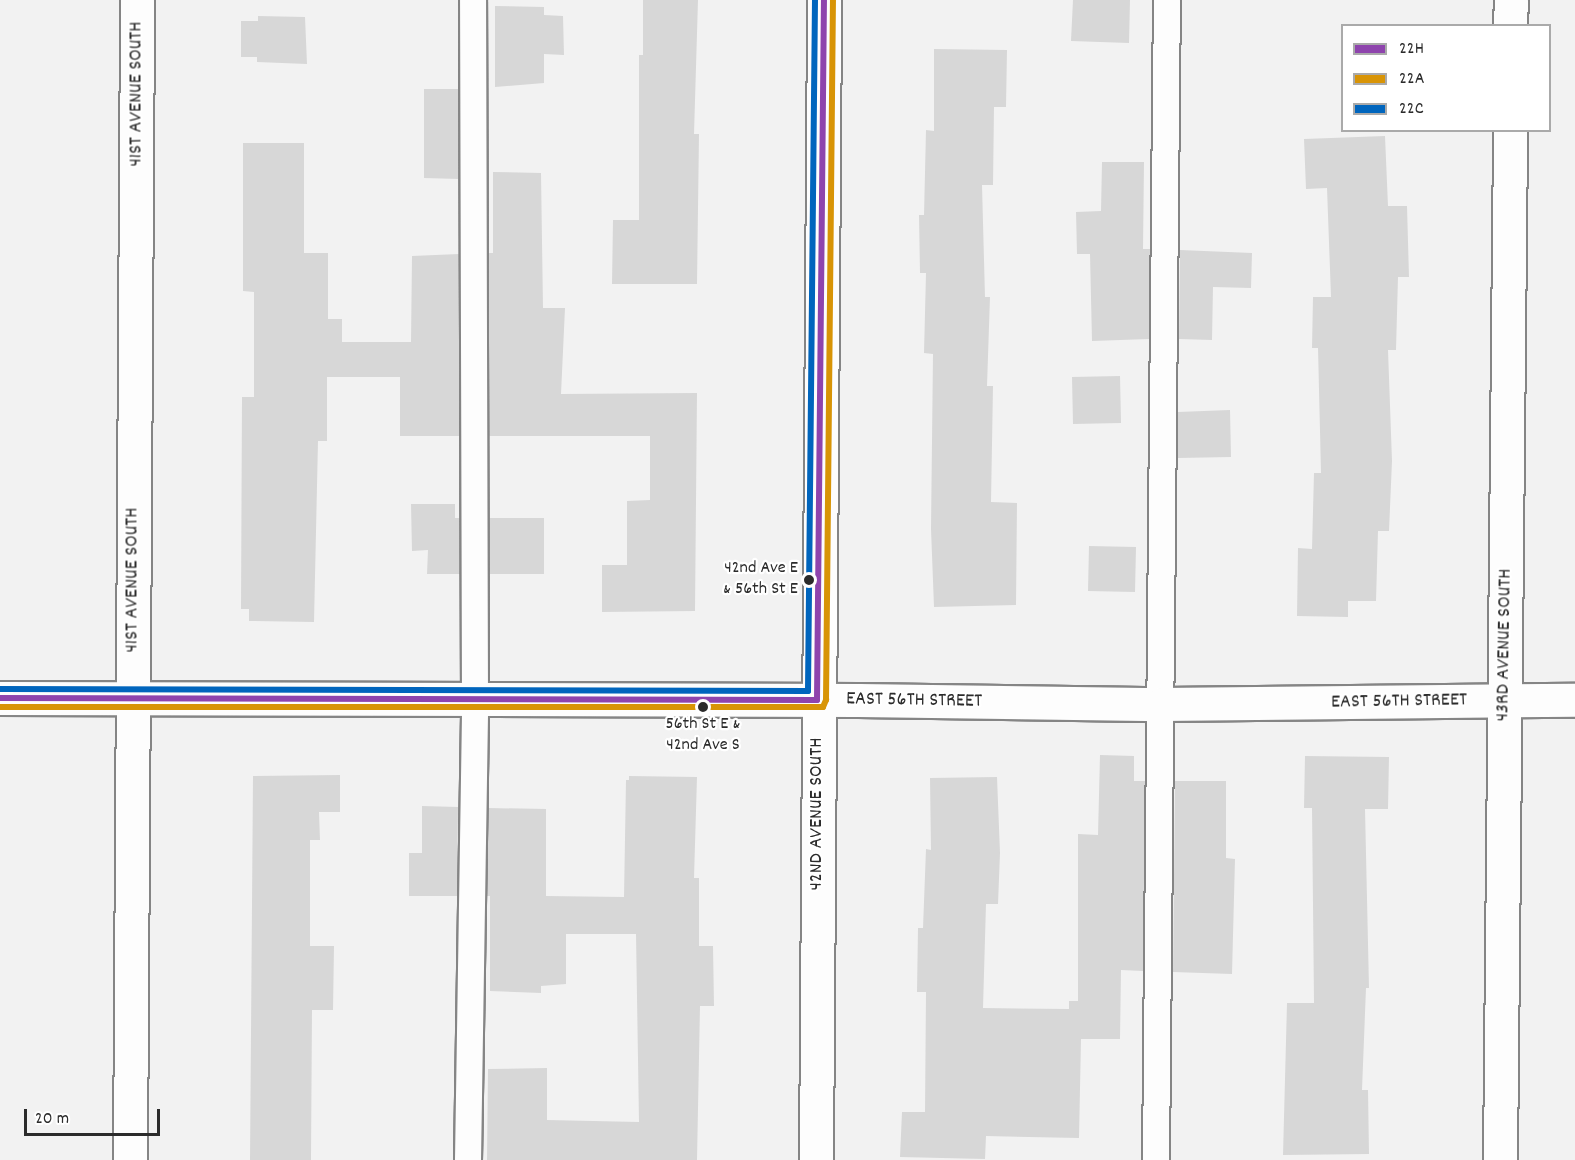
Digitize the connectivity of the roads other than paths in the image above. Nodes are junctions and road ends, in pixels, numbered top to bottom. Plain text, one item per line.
1 (137, 0) edge
2 (473, 0) edge
3 (824, 0) edge
4 (1167, 0) edge
5 (1511, 0) edge
6 (1510, 24) edge
7 (1509, 132) edge
8 (132, 697) junction
9 (0, 698) edge
10 (475, 699) junction
11 (817, 700) junction
12 (1575, 700) edge
13 (1504, 701) junction
14 (1162, 704) junction
15 (129, 1160) edge
16 (468, 1160) edge
17 (816, 1160) edge
18 (1156, 1160) edge
19 (1500, 1160) edge

1 - 8 street, 41ST AVENUE SOUTH
2 - 10 lane
3 - 11 street, 42ND AVENUE SOUTH
4 - 14 lane
5 - 6 street
7 - 13 street, 43RD AVENUE SOUTH
8 - 9 street, EAST 56TH STREET
8 - 10 street, EAST 56TH STREET
8 - 15 street, 41ST AVENUE SOUTH
10 - 11 street, EAST 56TH STREET
10 - 16 lane
11 - 14 street, EAST 56TH STREET
11 - 17 street, 42ND AVENUE SOUTH
12 - 13 street, EAST 56TH STREET
13 - 14 street, EAST 56TH STREET
13 - 19 street, 43RD AVENUE SOUTH
14 - 18 lane

